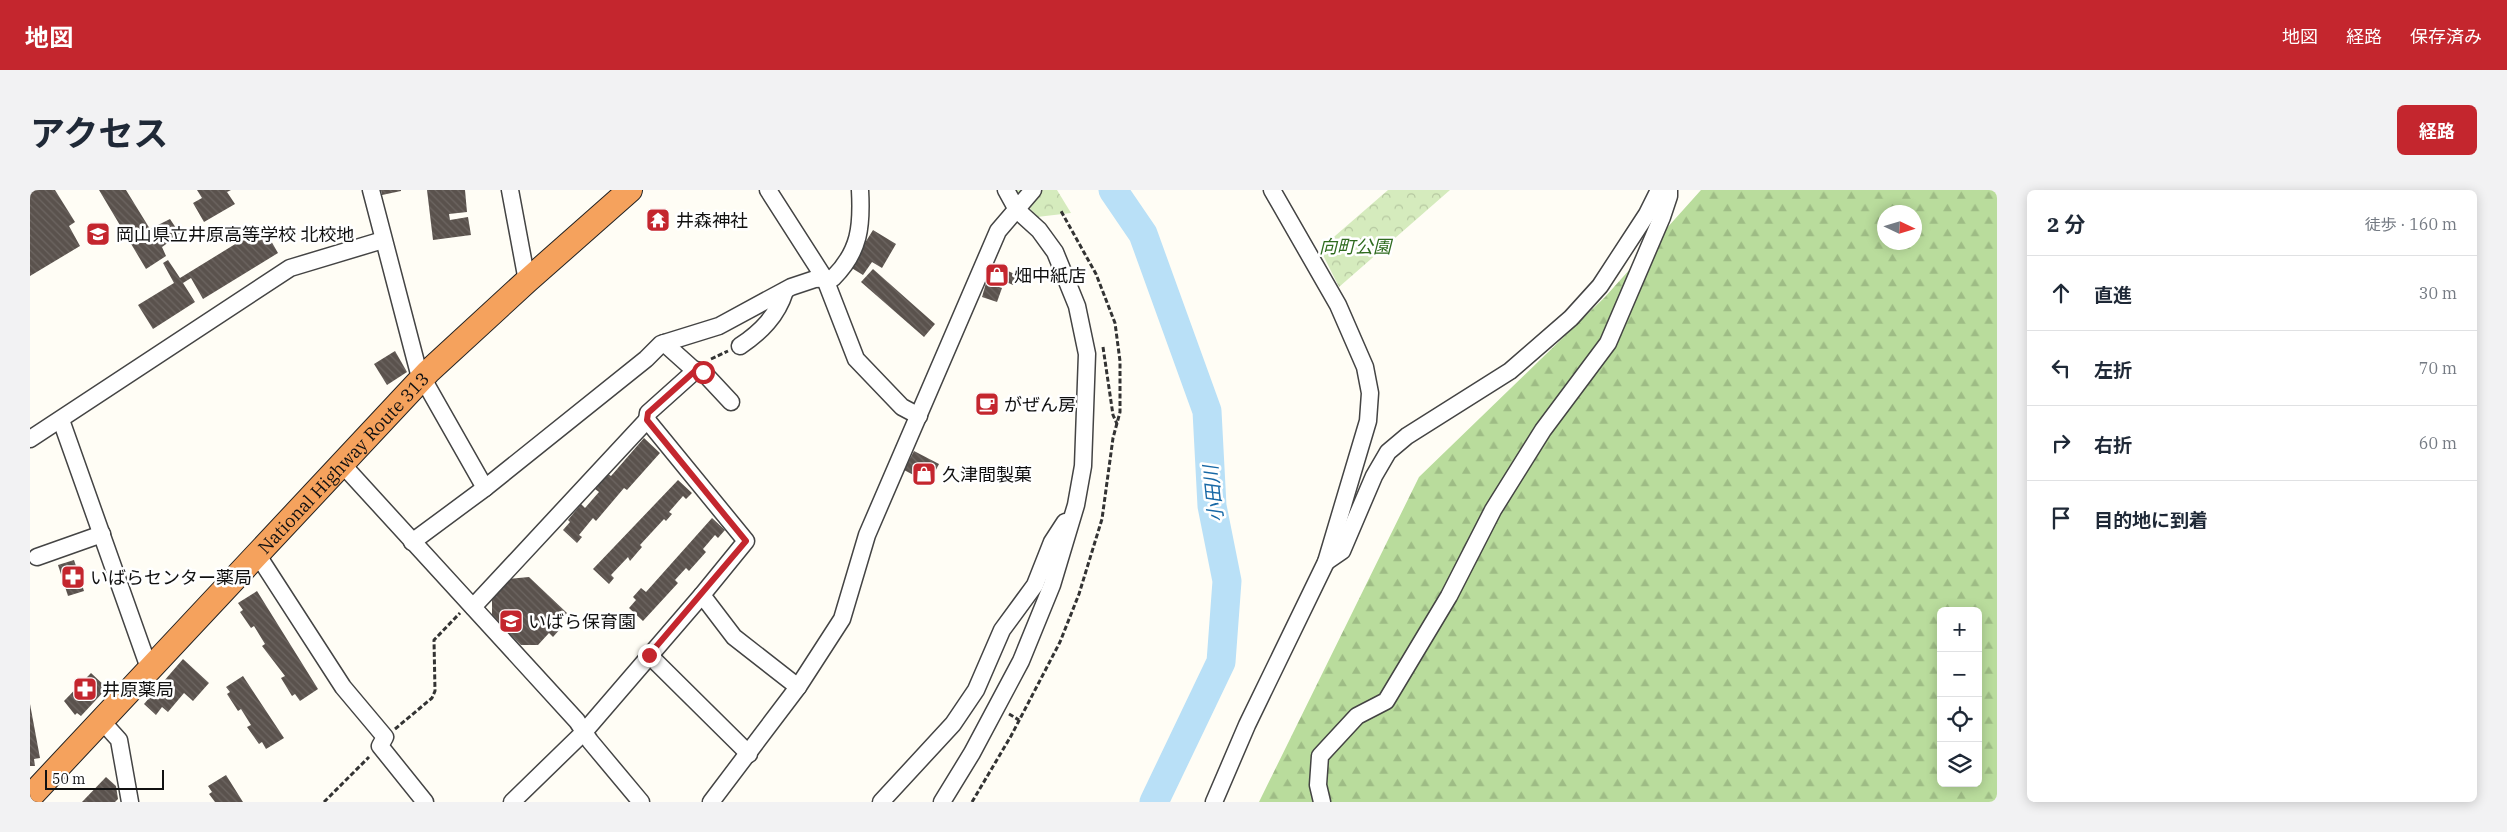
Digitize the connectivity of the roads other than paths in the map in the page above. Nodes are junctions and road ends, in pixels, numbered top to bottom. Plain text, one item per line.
1 (371, 190) edge
2 (510, 190) edge
3 (630, 190) edge
4 (768, 190) edge
5 (860, 190) edge
6 (1006, 190) edge
7 (1272, 190) edge
8 (1660, 190) edge
9 (1669, 190) edge
10 (1025, 201) edge
11 (382, 240) junction
12 (825, 279) junction
13 (527, 281) junction
14 (785, 291) junction
15 (664, 343) junction
16 (740, 346) road end
17 (700, 366) junction
18 (422, 379) junction
19 (731, 402) dead end
20 (919, 416) junction
21 (61, 420) junction
22 (647, 420) junction
23 (30, 439) edge
24 (342, 464) junction
25 (485, 488) junction
26 (1076, 505) junction
27 (102, 534) junction
28 (412, 542) junction
29 (257, 554) junction
30 (36, 557) dead end
31 (1326, 562) junction
32 (702, 595) junction
33 (469, 607) junction
34 (649, 655) junction
35 (149, 668) junction
36 (798, 687) junction
37 (101, 720) junction
38 (584, 732) junction
39 (749, 754) junction
40 (30, 796) edge
41 (130, 802) edge
42 (425, 802) edge
43 (512, 802) edge
44 (641, 802) edge
45 (711, 802) edge
46 (881, 802) edge
47 (942, 802) edge
48 (1214, 802) edge
49 (1322, 802) edge

1 - 11 street
2 - 13 street
3 - 13 highway, National Highway Route 313
4 - 12 street
5 - 12 street
6 - 10 street
7 - 31 street
8 - 31 street
9 - 49 street
10 - 20 street
10 - 26 street
11 - 18 street
11 - 21 street
12 - 14 street
12 - 20 street
13 - 18 highway, National Highway Route 313
14 - 15 street
14 - 16 street
15 - 17 street
15 - 25 street
17 - 19 street
17 - 22 street
18 - 24 highway, National Highway Route 313
18 - 25 street
20 - 36 street
21 - 23 street
21 - 27 street
22 - 32 street
22 - 33 street
24 - 28 street
24 - 29 highway, National Highway Route 313
25 - 28 street
26 - 46 street
26 - 47 street
27 - 30 street
27 - 35 street
28 - 33 street
29 - 35 highway, National Highway Route 313
29 - 42 street
31 - 48 street
32 - 34 street
32 - 36 street
33 - 38 street
34 - 38 street
34 - 39 street
35 - 37 highway, National Highway Route 313
36 - 39 street
37 - 40 highway, National Highway Route 313
37 - 41 street
38 - 43 street
38 - 44 street
39 - 45 street

